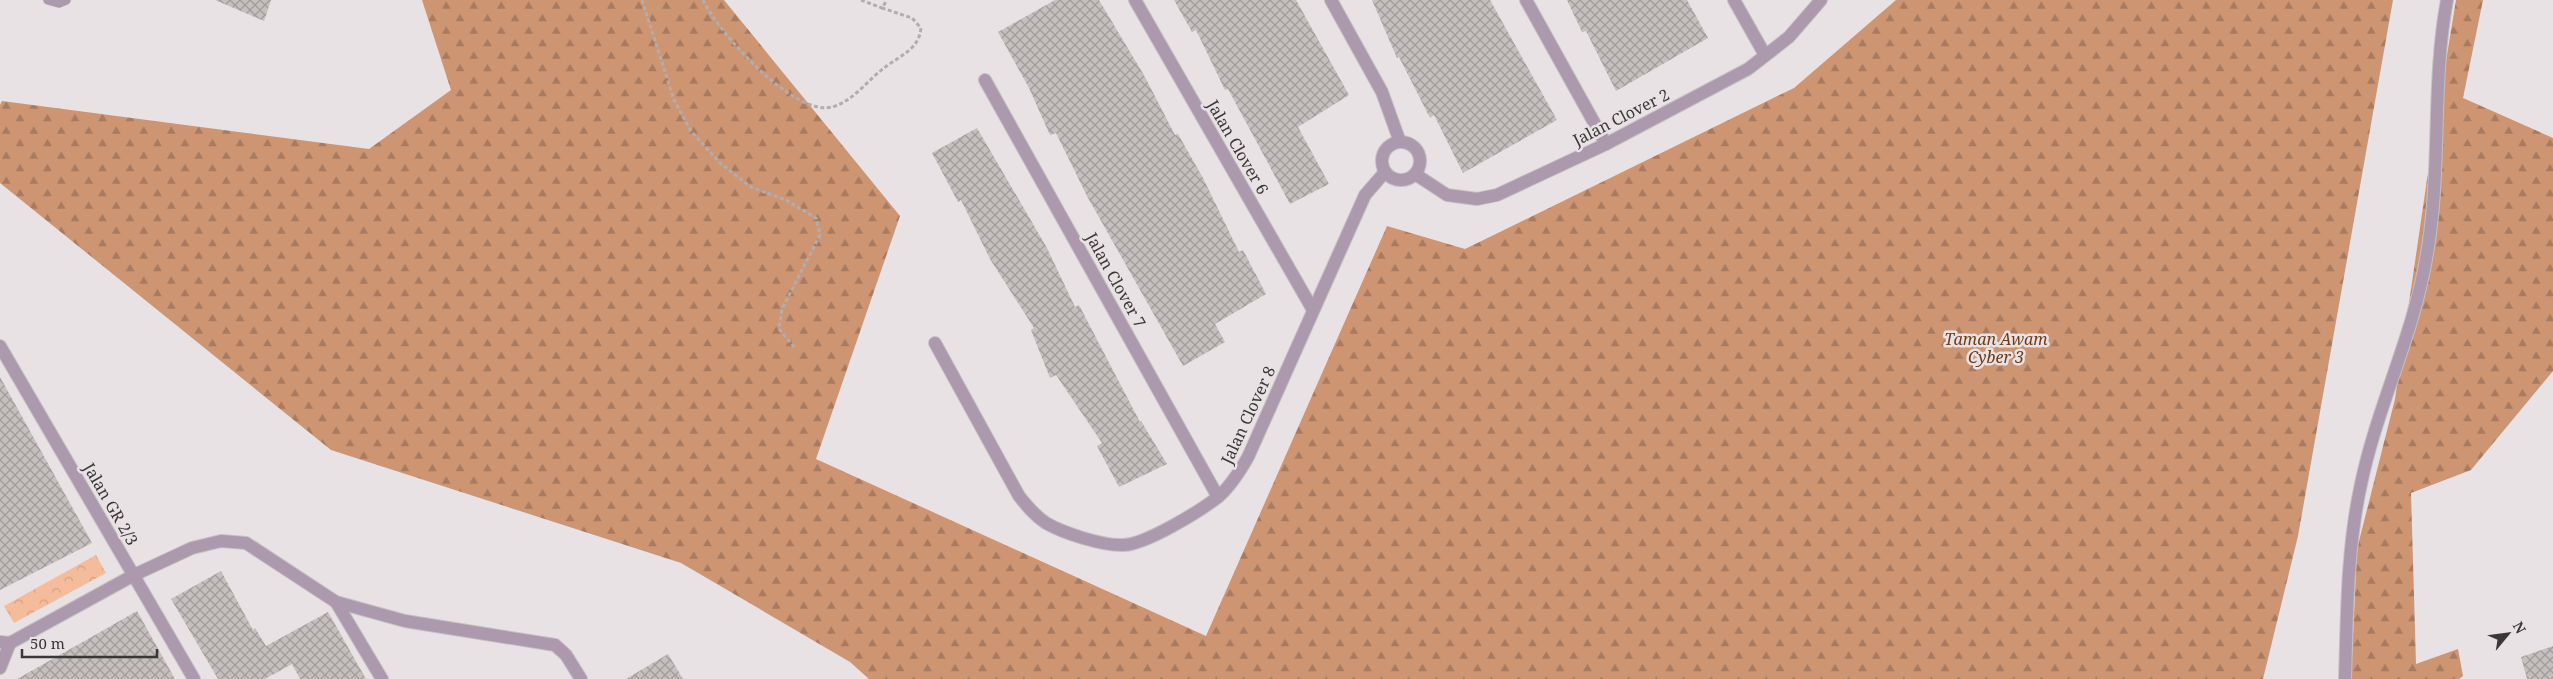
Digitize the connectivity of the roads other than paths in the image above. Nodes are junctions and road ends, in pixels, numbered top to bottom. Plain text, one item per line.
1 (48, 0) edge
2 (66, 0) edge
3 (1136, 0) edge
4 (1331, 0) edge
5 (1526, 0) edge
6 (1734, 0) edge
7 (1821, 0) edge
8 (2447, 0) edge
9 (1765, 55) junction
10 (985, 80) dead end
11 (1400, 142) junction
12 (1606, 144) junction
13 (1385, 172) junction
14 (1415, 174) junction
15 (1313, 310) junction
16 (935, 343) dead end
17 (0, 346) edge
18 (1218, 496) junction
19 (134, 575) junction
20 (336, 602) junction
21 (5, 643) edge
22 (0, 669) edge
23 (6, 679) edge
24 (194, 679) edge
25 (382, 679) edge
26 (581, 679) edge
27 (2345, 679) edge

1 - 2 lane
3 - 15 street, Jalan Clover 6
4 - 11 street
5 - 12 street
6 - 9 street
7 - 9 street, Jalan Clover 2
8 - 27 street
9 - 12 street, Jalan Clover 2
10 - 18 street, Jalan Clover 7
11 - 13 street
11 - 14 street
12 - 14 street, Jalan Clover 2
13 - 14 street
13 - 15 street, Jalan Clover 8
15 - 18 street, Jalan Clover 8
16 - 18 street, Jalan Clover 8
17 - 19 street, Jalan GR 2/3
19 - 20 street
19 - 21 street
19 - 24 street, Jalan GR 2/3
20 - 25 street
20 - 26 street
21 - 22 street
22 - 23 street

